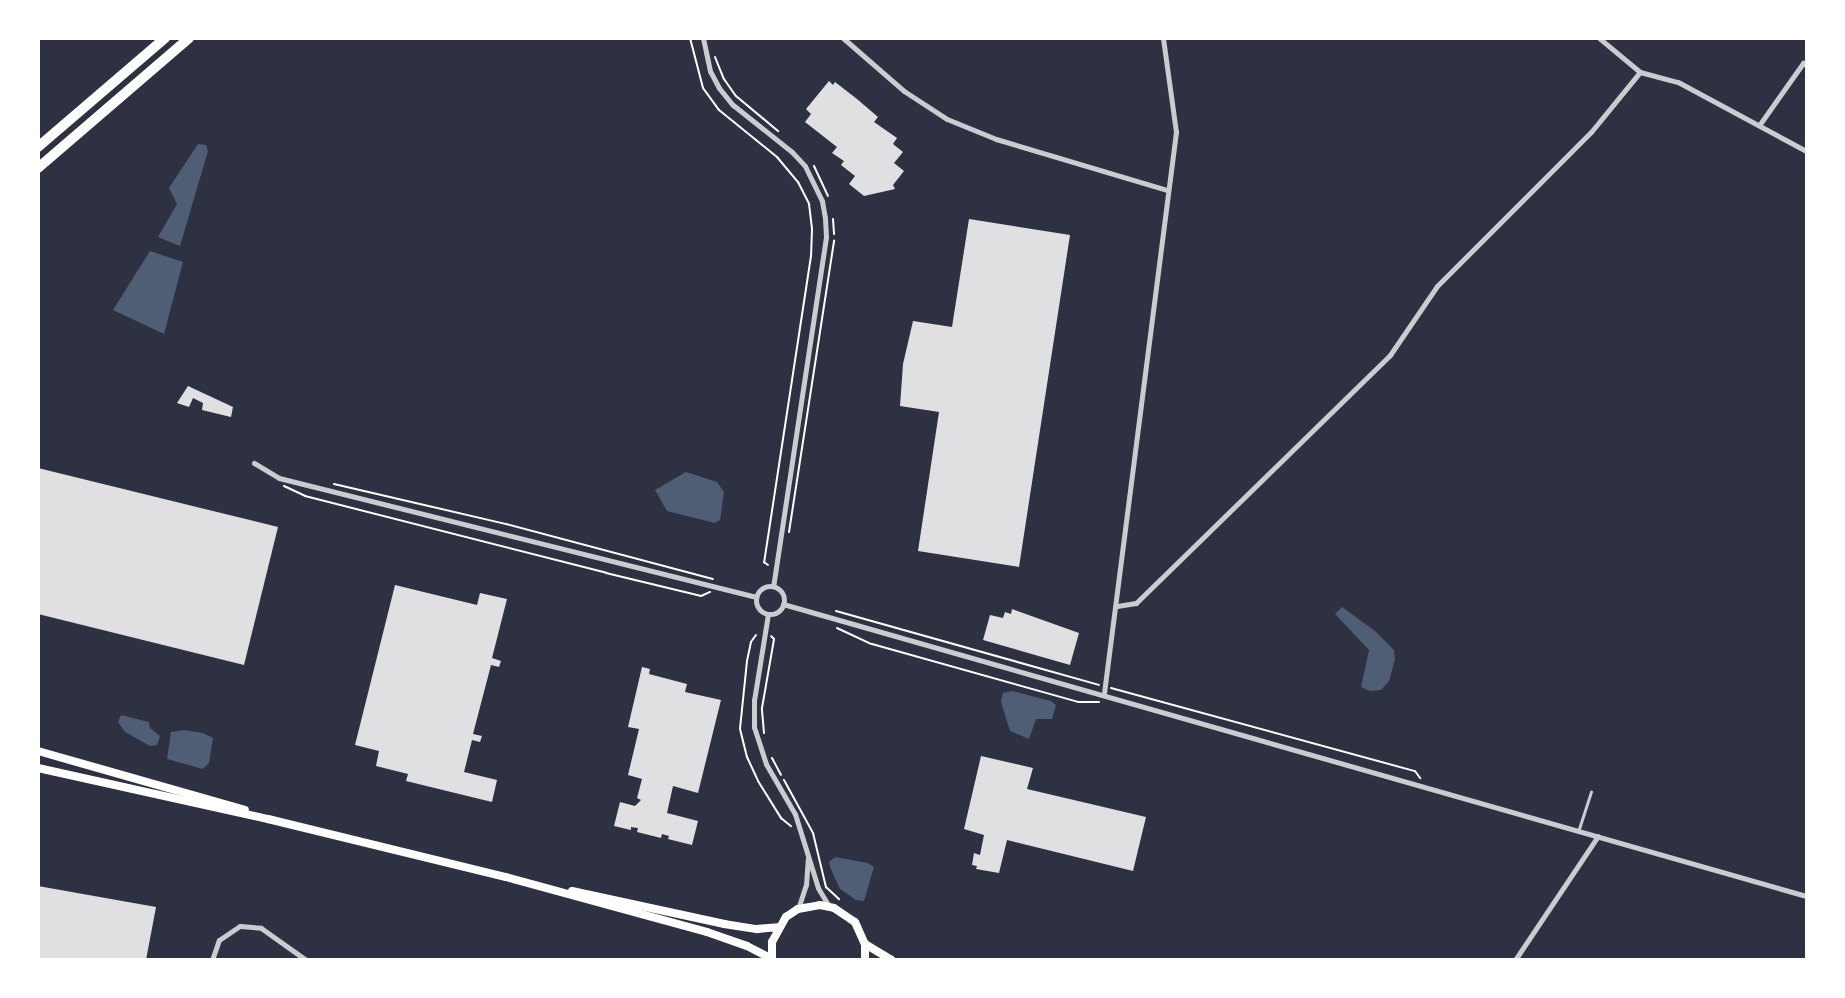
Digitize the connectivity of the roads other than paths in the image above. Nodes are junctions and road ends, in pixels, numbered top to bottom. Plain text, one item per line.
1 (165, 38) edge
2 (188, 38) edge
3 (703, 38) edge
4 (843, 38) edge
5 (1163, 38) edge
6 (1599, 38) edge
7 (1807, 65) edge
8 (1640, 72) junction
9 (1760, 124) junction
10 (38, 147) edge
11 (1807, 151) edge
12 (38, 168) edge
13 (1167, 191) junction
14 (254, 463) dead end
15 (772, 586) junction
16 (756, 597) junction
17 (783, 604) junction
18 (1117, 606) junction
19 (768, 614) junction
20 (1104, 690) junction
21 (38, 751) edge
22 (38, 768) edge
23 (1591, 792) dead end
24 (268, 819) junction
25 (1578, 832) junction
26 (1598, 836) junction
27 (808, 852) junction
28 (506, 877) junction
29 (1807, 896) edge
30 (832, 907) junction
31 (798, 909) junction
32 (778, 927) junction
33 (865, 944) junction
34 (772, 959) edge
35 (212, 960) edge
36 (306, 960) edge
37 (865, 960) edge
38 (892, 960) edge
39 (1515, 960) edge

1 - 10 highway
2 - 12 highway
3 - 15 street
4 - 13 street
5 - 13 street
6 - 8 street
7 - 9 street
8 - 9 street
8 - 18 street
9 - 11 street
13 - 18 street
14 - 16 street
15 - 16 street
15 - 17 street
16 - 19 street
17 - 19 street
17 - 20 street
18 - 20 street
19 - 27 street
20 - 25 street
21 - 24 main road
22 - 24 main road
23 - 25 lane
24 - 28 main road
25 - 26 street
26 - 29 street
26 - 39 street
27 - 30 street
27 - 31 street
28 - 32 main road
28 - 34 main road
30 - 31 main road
30 - 33 main road
31 - 32 main road
32 - 34 main road
33 - 37 main road
33 - 38 main road
35 - 36 street

